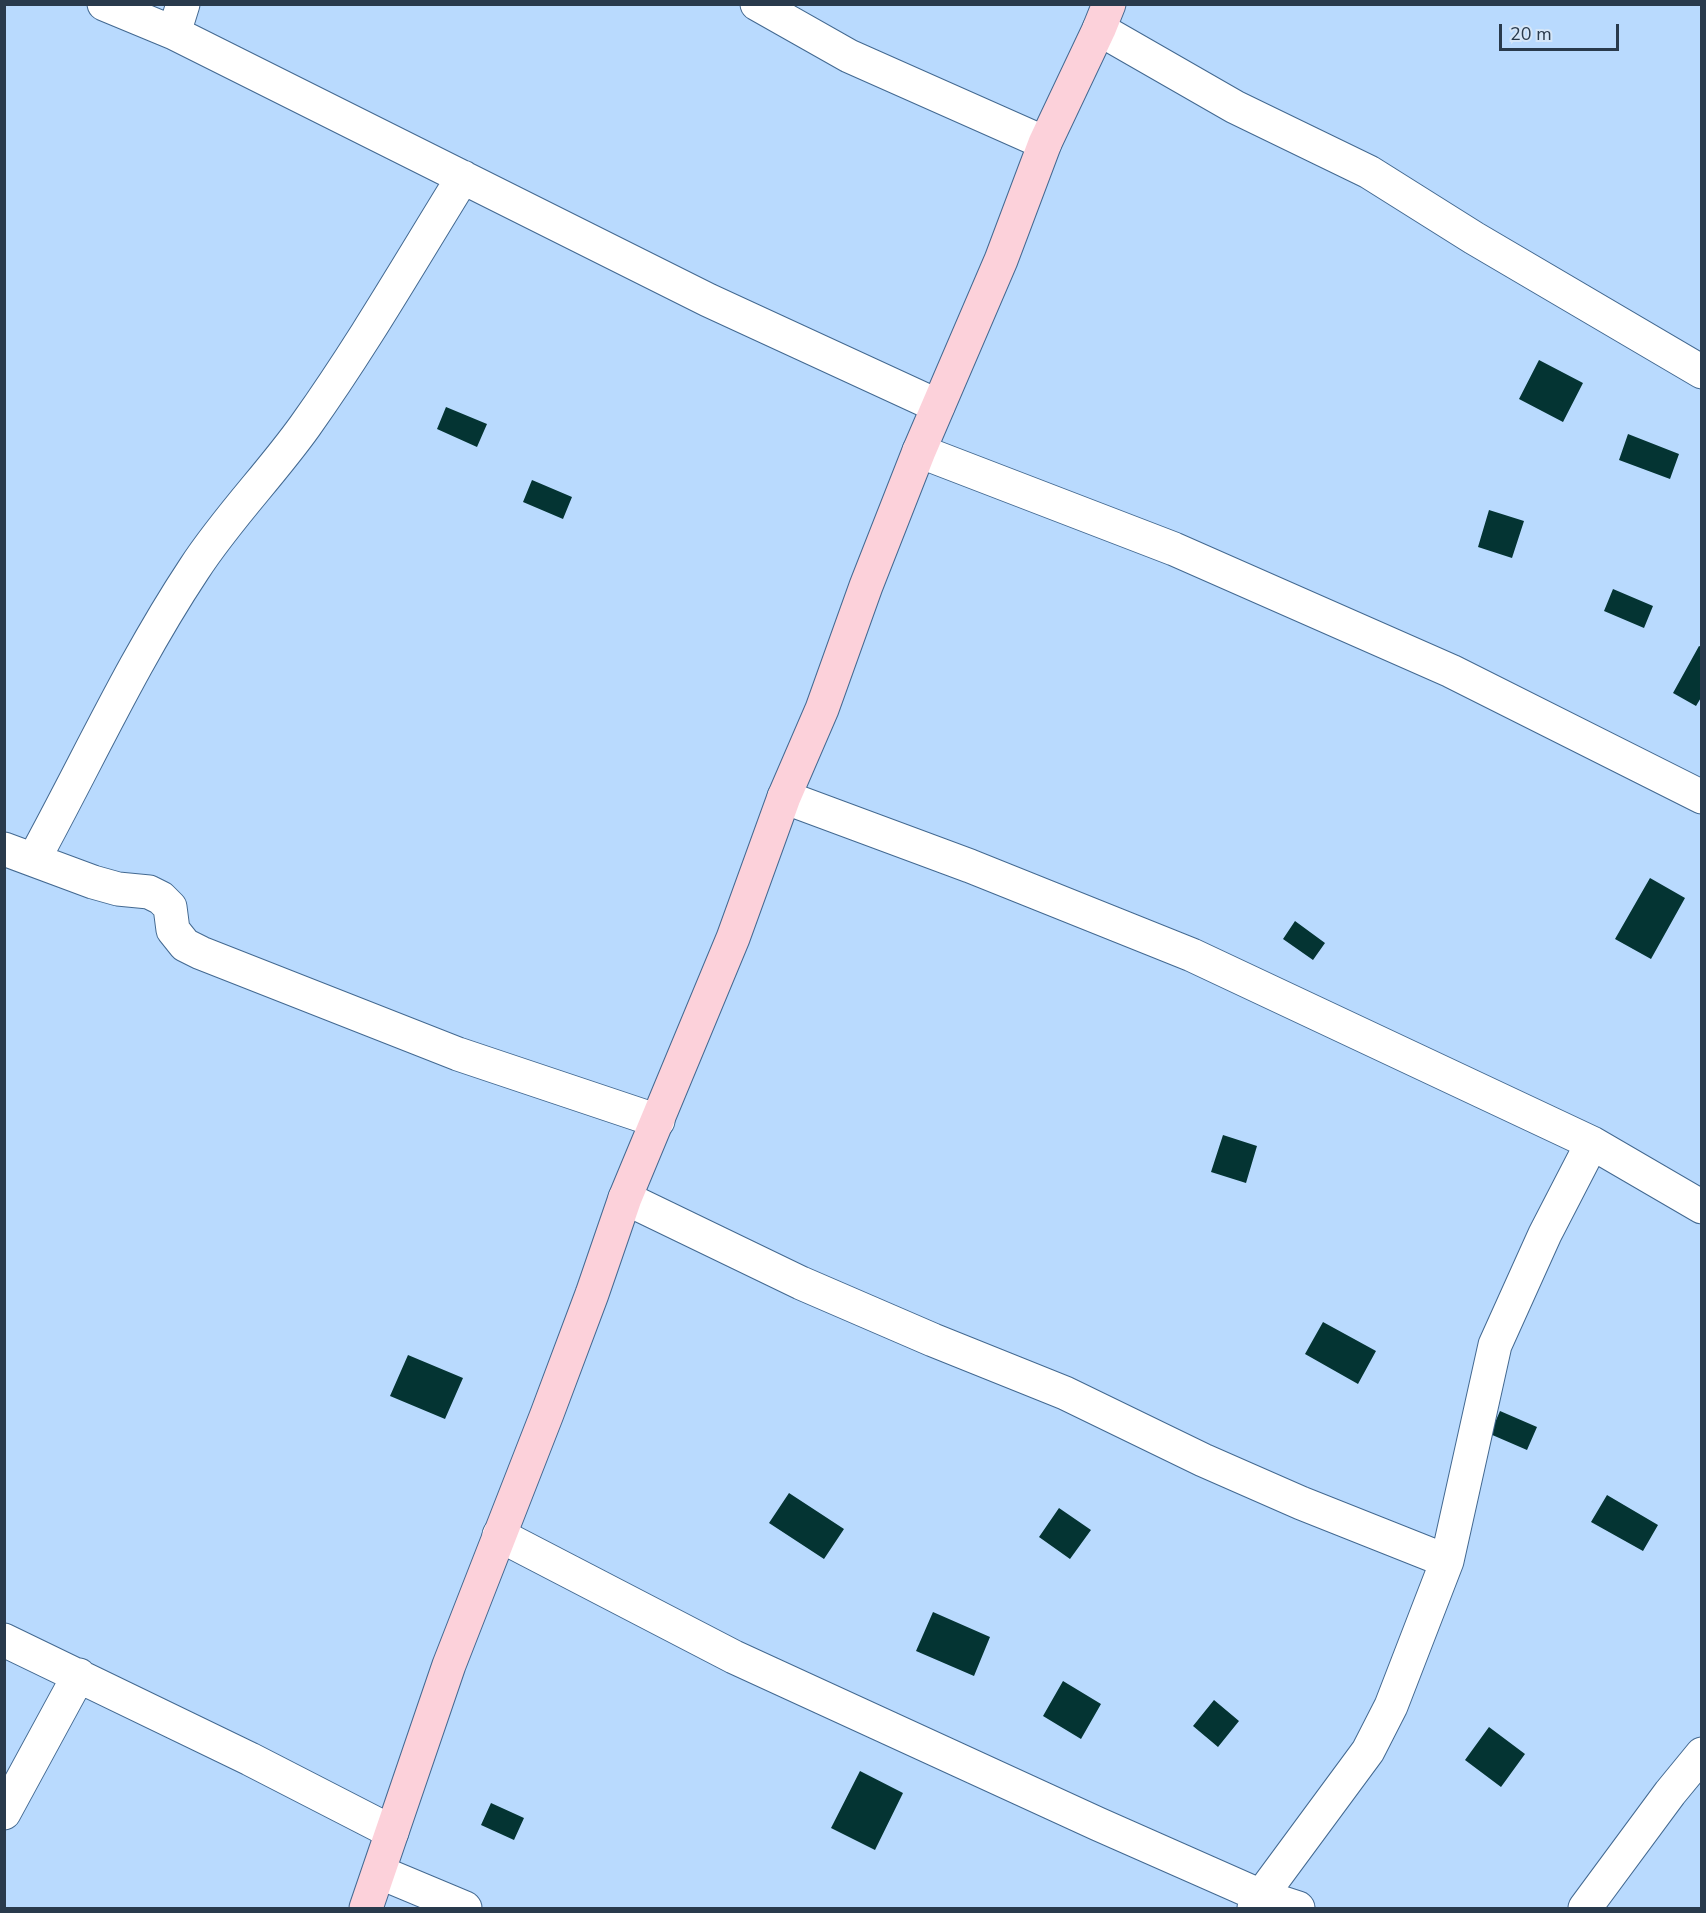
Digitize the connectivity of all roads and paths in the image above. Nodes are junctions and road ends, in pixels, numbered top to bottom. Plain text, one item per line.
1 (104, 4) edge
2 (757, 4) edge
3 (1104, 17) edge
4 (179, 19) edge
5 (1045, 143) junction
6 (463, 177) junction
7 (1701, 372) edge
8 (938, 406) junction
9 (919, 451) junction
10 (784, 796) junction
11 (1701, 797) edge
12 (19, 854) edge
13 (658, 1121) junction
14 (1592, 1143) junction
15 (625, 1198) junction
16 (1701, 1208) edge
17 (499, 1535) junction
18 (1447, 1561) junction
19 (4, 1640) edge
20 (80, 1675) junction
21 (1701, 1754) edge
22 (4, 1813) edge
23 (392, 1832) junction
24 (379, 1872) junction
25 (1258, 1902) edge
26 (366, 1908) edge
27 (465, 1908) edge
28 (1298, 1908) edge
29 (1585, 1908) edge

1 - 4 street
2 - 5 street
3 - 5 street
3 - 7 street
4 - 6 street
5 - 8 street
6 - 8 street
6 - 12 street
8 - 9 street
9 - 10 street
9 - 11 street
10 - 13 street
10 - 14 street
12 - 13 street
13 - 15 street
14 - 16 street
14 - 18 street
15 - 17 street
15 - 18 street
17 - 23 street
17 - 25 street
18 - 25 street
19 - 20 street
20 - 22 street
20 - 23 street
21 - 29 street
23 - 24 street
24 - 26 street
24 - 27 street
25 - 28 street

